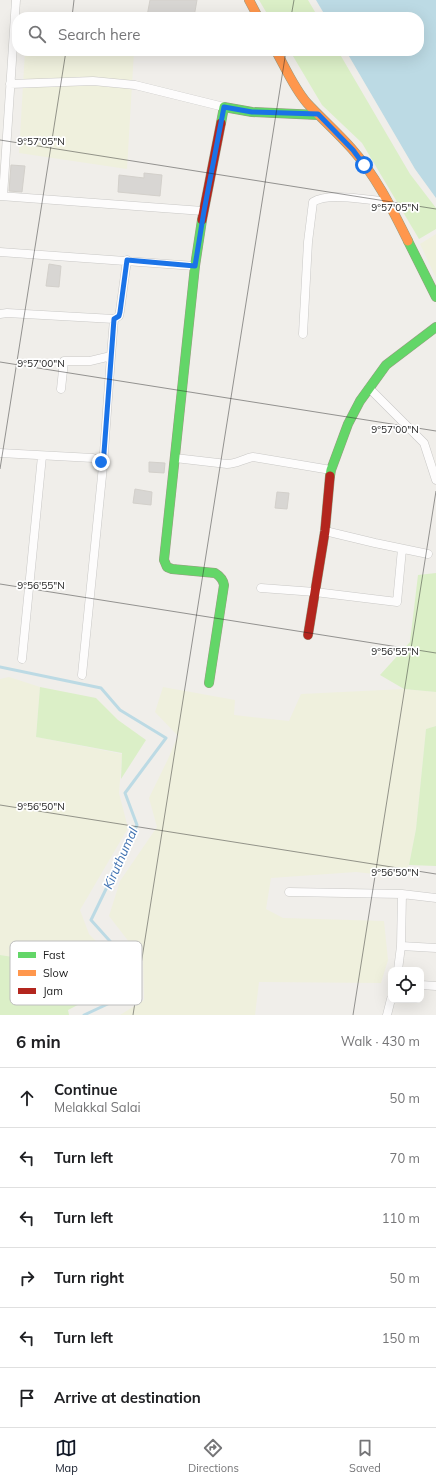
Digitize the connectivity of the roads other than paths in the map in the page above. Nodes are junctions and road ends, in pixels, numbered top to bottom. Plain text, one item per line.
1 (16, 0) edge
2 (249, 0) edge
3 (15, 12) edge
4 (255, 12) edge
5 (12, 56) edge
6 (279, 56) edge
7 (10, 84) junction
8 (224, 107) junction
9 (318, 114) junction
10 (2, 196) edge
11 (388, 202) junction
12 (204, 211) junction
13 (0, 252) edge
14 (127, 260) junction
15 (195, 266) junction
16 (436, 297) edge
17 (0, 314) edge
18 (114, 319) junction
19 (436, 327) edge
20 (303, 334) dead end
21 (111, 356) junction
22 (369, 388) junction
23 (61, 390) dead end
24 (0, 453) edge
25 (42, 456) junction
26 (175, 458) junction
27 (103, 466) junction
28 (331, 470) junction
29 (436, 480) edge
30 (325, 531) junction
31 (402, 548) junction
32 (428, 554) dead end
33 (262, 588) dead end
34 (315, 592) junction
35 (308, 635) dead end
36 (22, 659) dead end
37 (82, 675) dead end
38 (208, 683) dead end
39 (289, 892) dead end
40 (402, 894) junction
41 (436, 898) edge
42 (401, 946) junction
43 (436, 948) edge
44 (398, 967) edge
45 (424, 985) edge
46 (436, 986) edge
47 (390, 1003) edge
48 (387, 1015) edge

1 - 3 street
2 - 4 street
5 - 7 street
6 - 9 street
7 - 8 street
7 - 10 street
8 - 9 street
8 - 12 street
9 - 11 street
10 - 12 street
11 - 16 street
11 - 20 street
12 - 15 street
13 - 14 street
14 - 15 street
14 - 18 street
15 - 26 street
17 - 18 street
18 - 21 street
19 - 22 street
21 - 23 street
21 - 27 street
22 - 28 street
22 - 29 street
24 - 25 street
25 - 27 street
25 - 36 street
26 - 28 street
26 - 38 street
27 - 37 street
28 - 30 street
30 - 31 street
30 - 34 street
31 - 32 street
31 - 34 street
33 - 34 street
34 - 35 street
39 - 40 street
40 - 41 street
40 - 42 street
42 - 43 street
42 - 44 street
45 - 46 street
47 - 48 street

